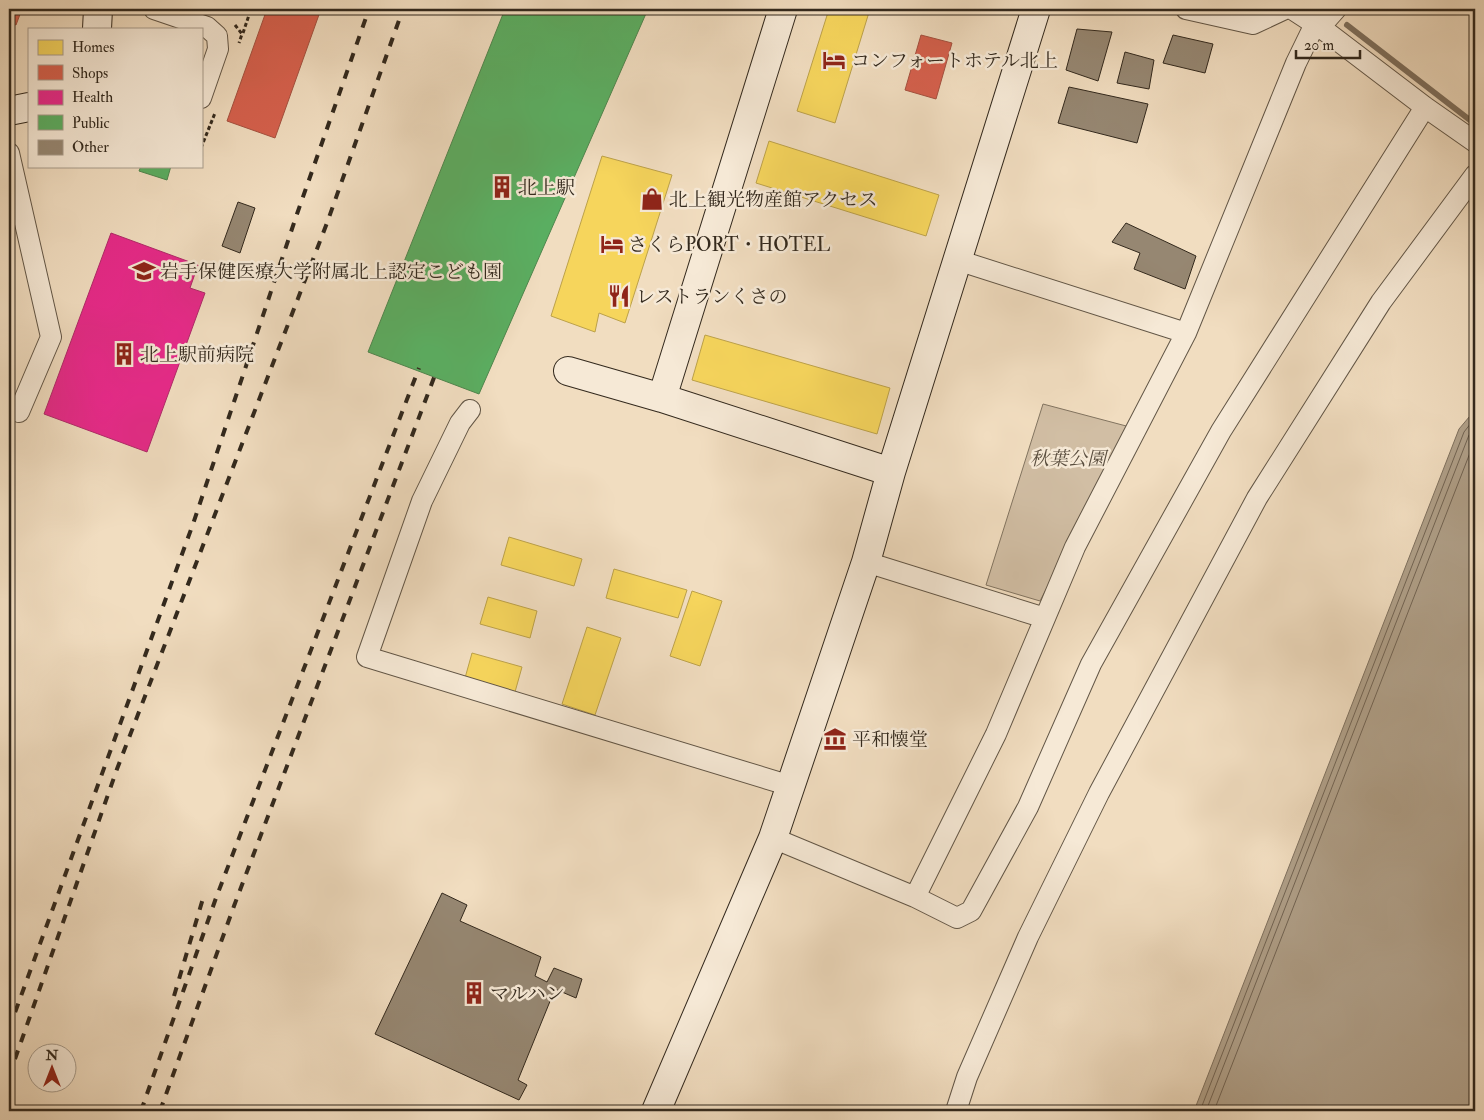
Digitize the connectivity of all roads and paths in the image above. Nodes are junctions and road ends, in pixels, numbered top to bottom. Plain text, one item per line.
1 (98, 9) edge
2 (154, 9) edge
3 (251, 9) edge
4 (782, 9) edge
5 (1035, 9) edge
6 (1186, 9) edge
7 (1285, 9) edge
8 (1292, 9) edge
9 (1336, 9) edge
10 (97, 28) edge
11 (242, 34) dead end
12 (202, 95) edge
13 (28, 107) edge
14 (1425, 107) junction
15 (9, 111) edge
16 (1475, 142) edge
17 (9, 153) edge
18 (1475, 175) edge
19 (957, 260) junction
20 (1186, 333) junction
21 (568, 371) dead end
22 (662, 398) junction
23 (9, 406) edge
24 (470, 410) dead end
25 (891, 472) junction
26 (866, 562) junction
27 (1045, 618) junction
28 (791, 786) junction
29 (773, 838) junction
30 (915, 898) junction
31 (656, 1111) edge
32 (956, 1111) edge

1 - 10 street
2 - 12 street
3 - 11 path
4 - 22 street
5 - 19 street
6 - 7 street
8 - 20 street
9 - 14 street
13 - 15 street
14 - 16 street
14 - 30 street
17 - 23 street
18 - 32 street
19 - 20 street
19 - 25 street
20 - 27 street
21 - 22 street
22 - 25 street
24 - 28 street
25 - 26 street
26 - 27 street
26 - 28 street
27 - 30 street
28 - 29 street
29 - 30 street
29 - 31 street

